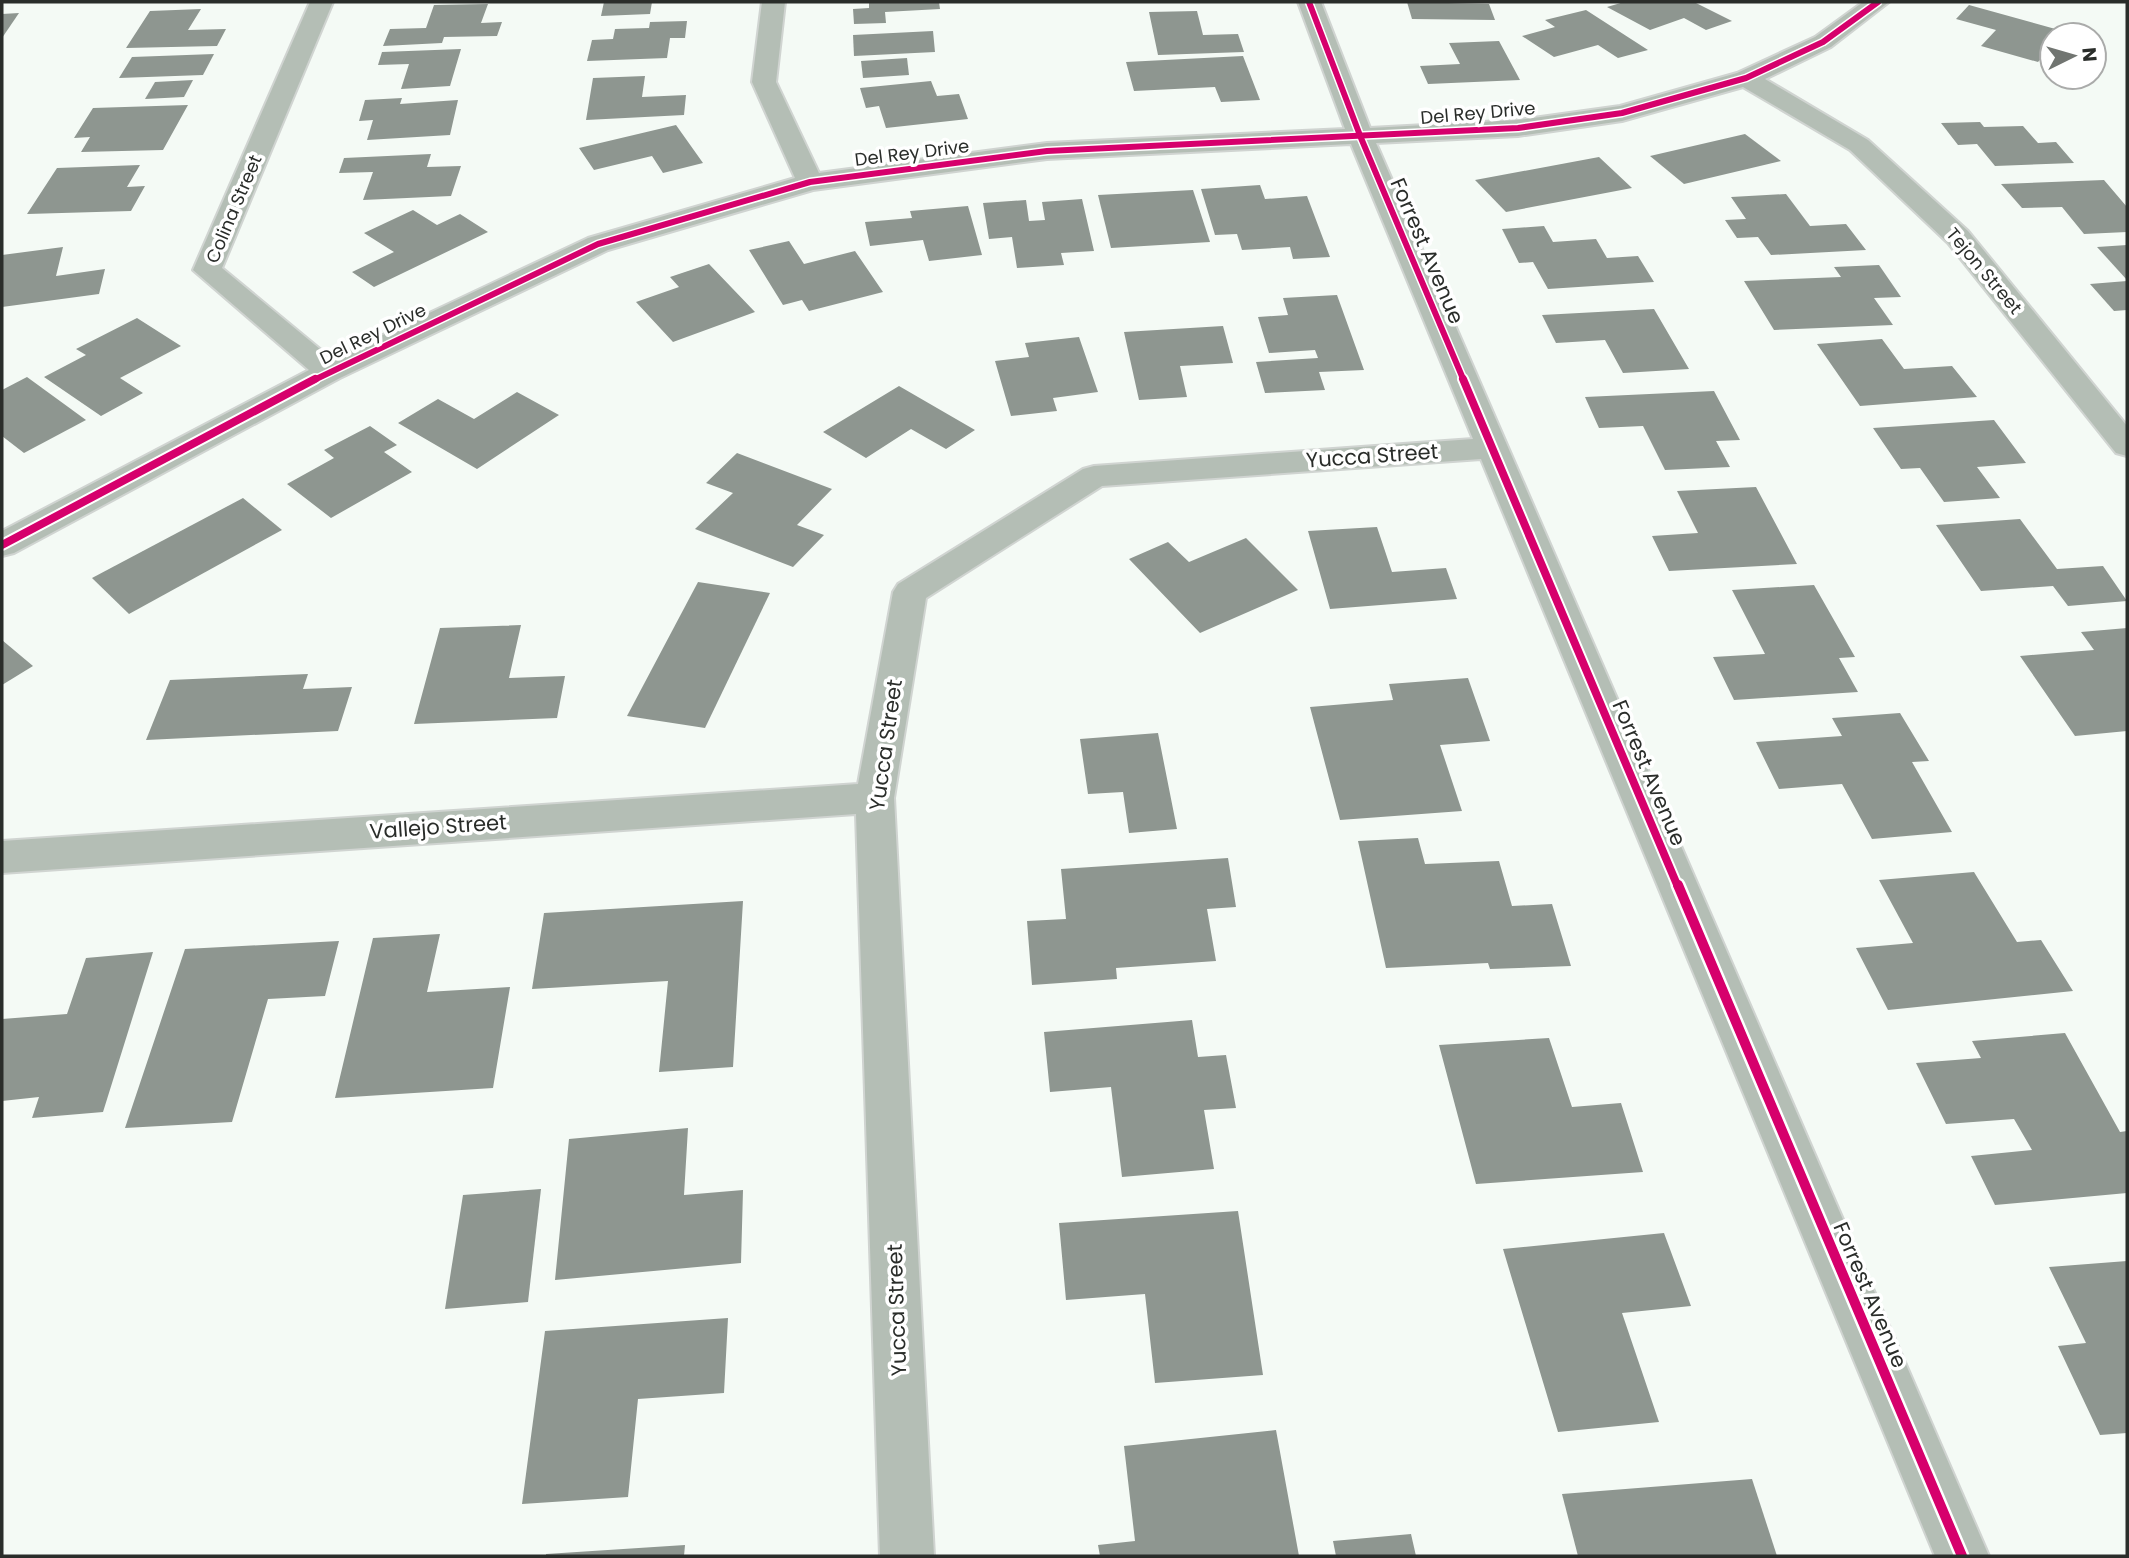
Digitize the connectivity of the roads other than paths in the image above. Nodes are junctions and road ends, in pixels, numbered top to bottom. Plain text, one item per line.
1 (321, 2) edge
2 (773, 2) edge
3 (1308, 2) edge
4 (1878, 2) edge
5 (1746, 78) junction
6 (1361, 138) junction
7 (810, 182) junction
8 (329, 372) junction
9 (2127, 446) edge
10 (1491, 448) junction
11 (2, 545) edge
12 (875, 798) junction
13 (2, 857) edge
14 (907, 1556) edge
15 (1962, 1556) edge

1 - 8 street, Colina Street
2 - 7 street
3 - 6 street, Forrest Avenue
4 - 5 street, Del Rey Drive
5 - 6 street, Del Rey Drive
5 - 9 street, Tejon Street
6 - 7 street, Del Rey Drive
6 - 10 street, Forrest Avenue
7 - 8 street, Del Rey Drive
8 - 11 street, Del Rey Drive
10 - 12 street, Yucca Street
10 - 15 street, Forrest Avenue
12 - 13 street, Vallejo Street
12 - 14 street, Yucca Street

